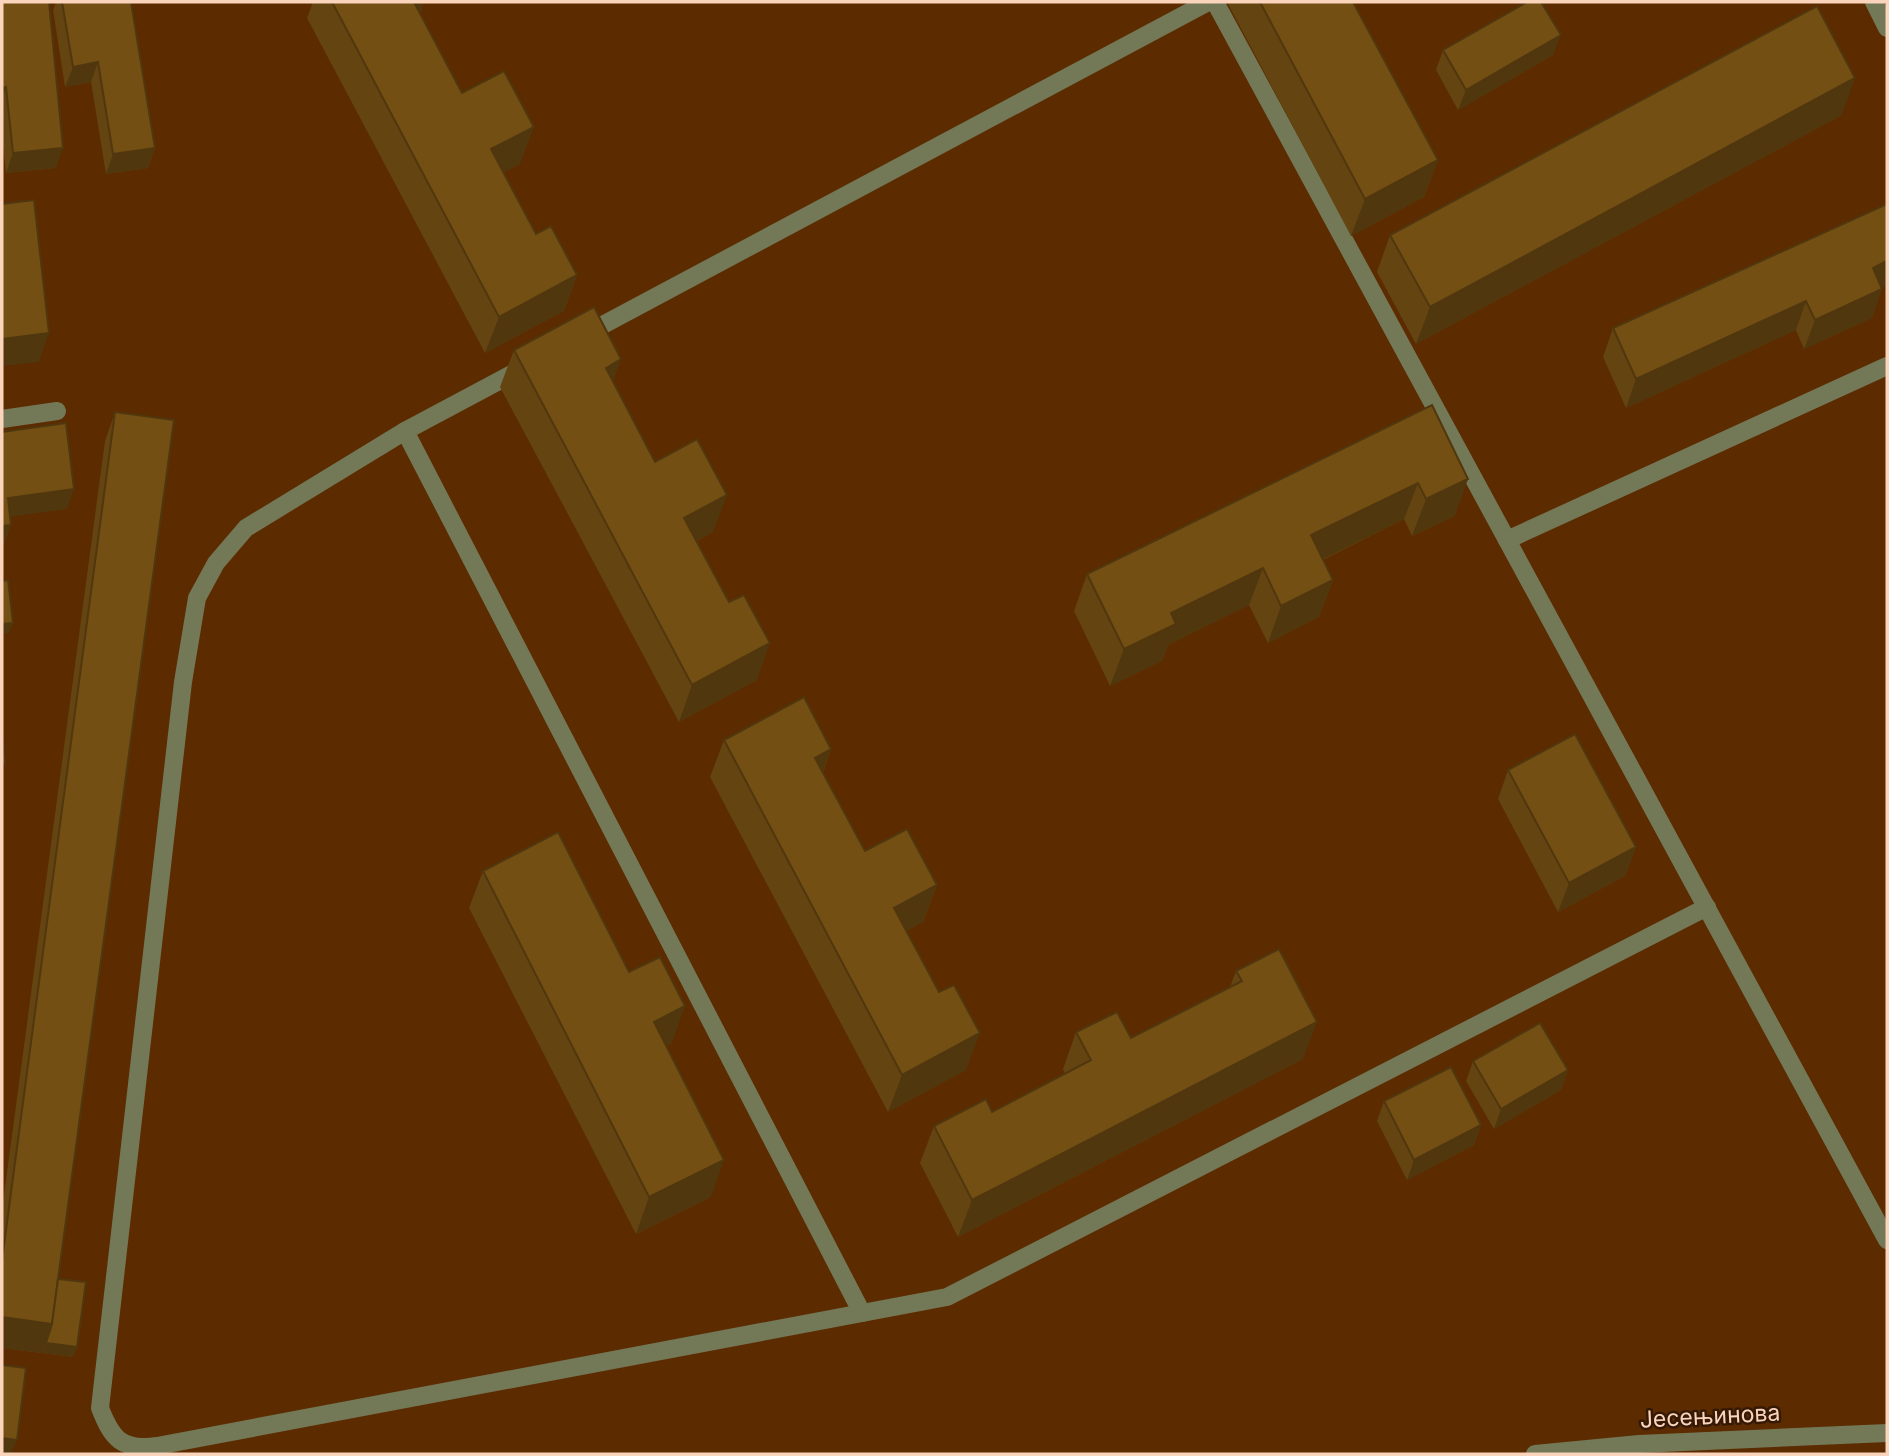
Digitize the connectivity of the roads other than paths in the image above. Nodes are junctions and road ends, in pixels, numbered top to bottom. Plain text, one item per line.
1 (1208, 2) edge
2 (1215, 2) edge
3 (1874, 2) edge
4 (1887, 28) edge
5 (563, 346) edge
6 (539, 359) edge
7 (1887, 366) edge
8 (57, 411) dead end
9 (2, 419) edge
10 (405, 431) junction
11 (1507, 540) junction
12 (1707, 907) junction
13 (1887, 1240) edge
14 (862, 1313) junction
15 (1887, 1433) edge
16 (1641, 1449) edge
17 (1535, 1454) edge

1 - 5 street
2 - 11 street
3 - 4 street
6 - 10 street
7 - 11 street
8 - 9 street
10 - 14 street
10 - 14 street
11 - 12 street
12 - 13 street
12 - 14 street
15 - 16 street, Јесењинова
16 - 17 street, Јесењинова

